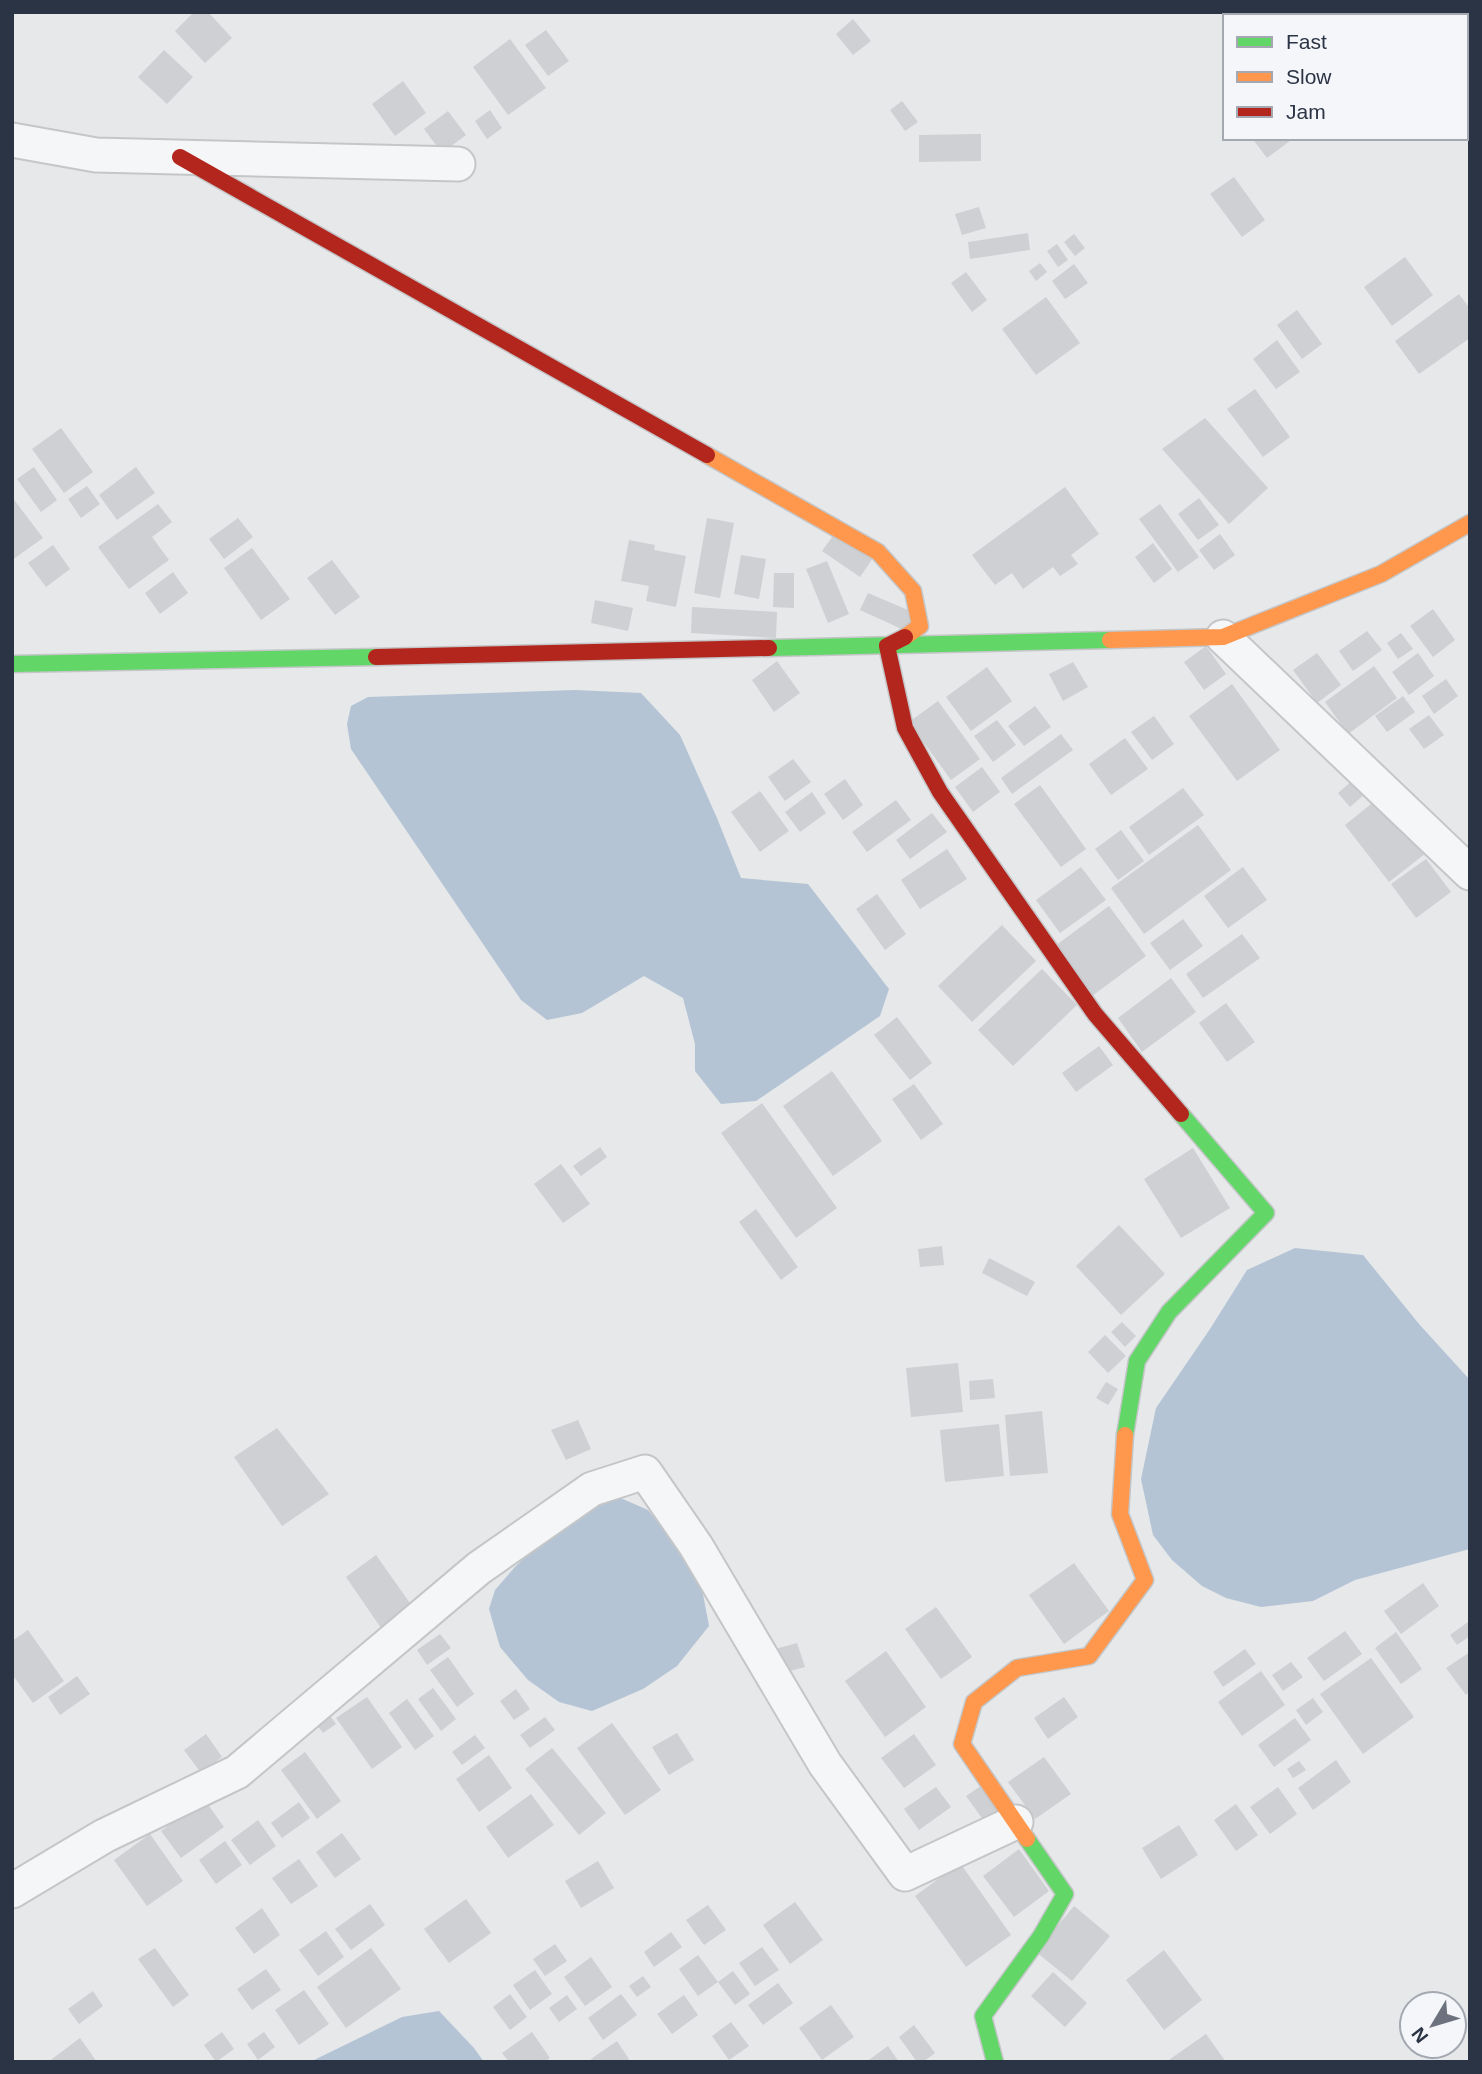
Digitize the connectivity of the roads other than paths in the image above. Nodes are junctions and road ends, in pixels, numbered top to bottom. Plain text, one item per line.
1 (12, 140) edge
2 (180, 157) junction
3 (458, 163) dead end
4 (1470, 523) edge
5 (1223, 637) junction
6 (887, 646) junction
7 (12, 664) edge
8 (1470, 873) edge
9 (1016, 1822) junction
10 (12, 1891) edge
11 (995, 2062) edge

1 - 2 street
2 - 3 street
2 - 6 street
4 - 5 street
5 - 6 street
5 - 8 street
6 - 7 street
6 - 9 street
9 - 10 street
9 - 11 street

